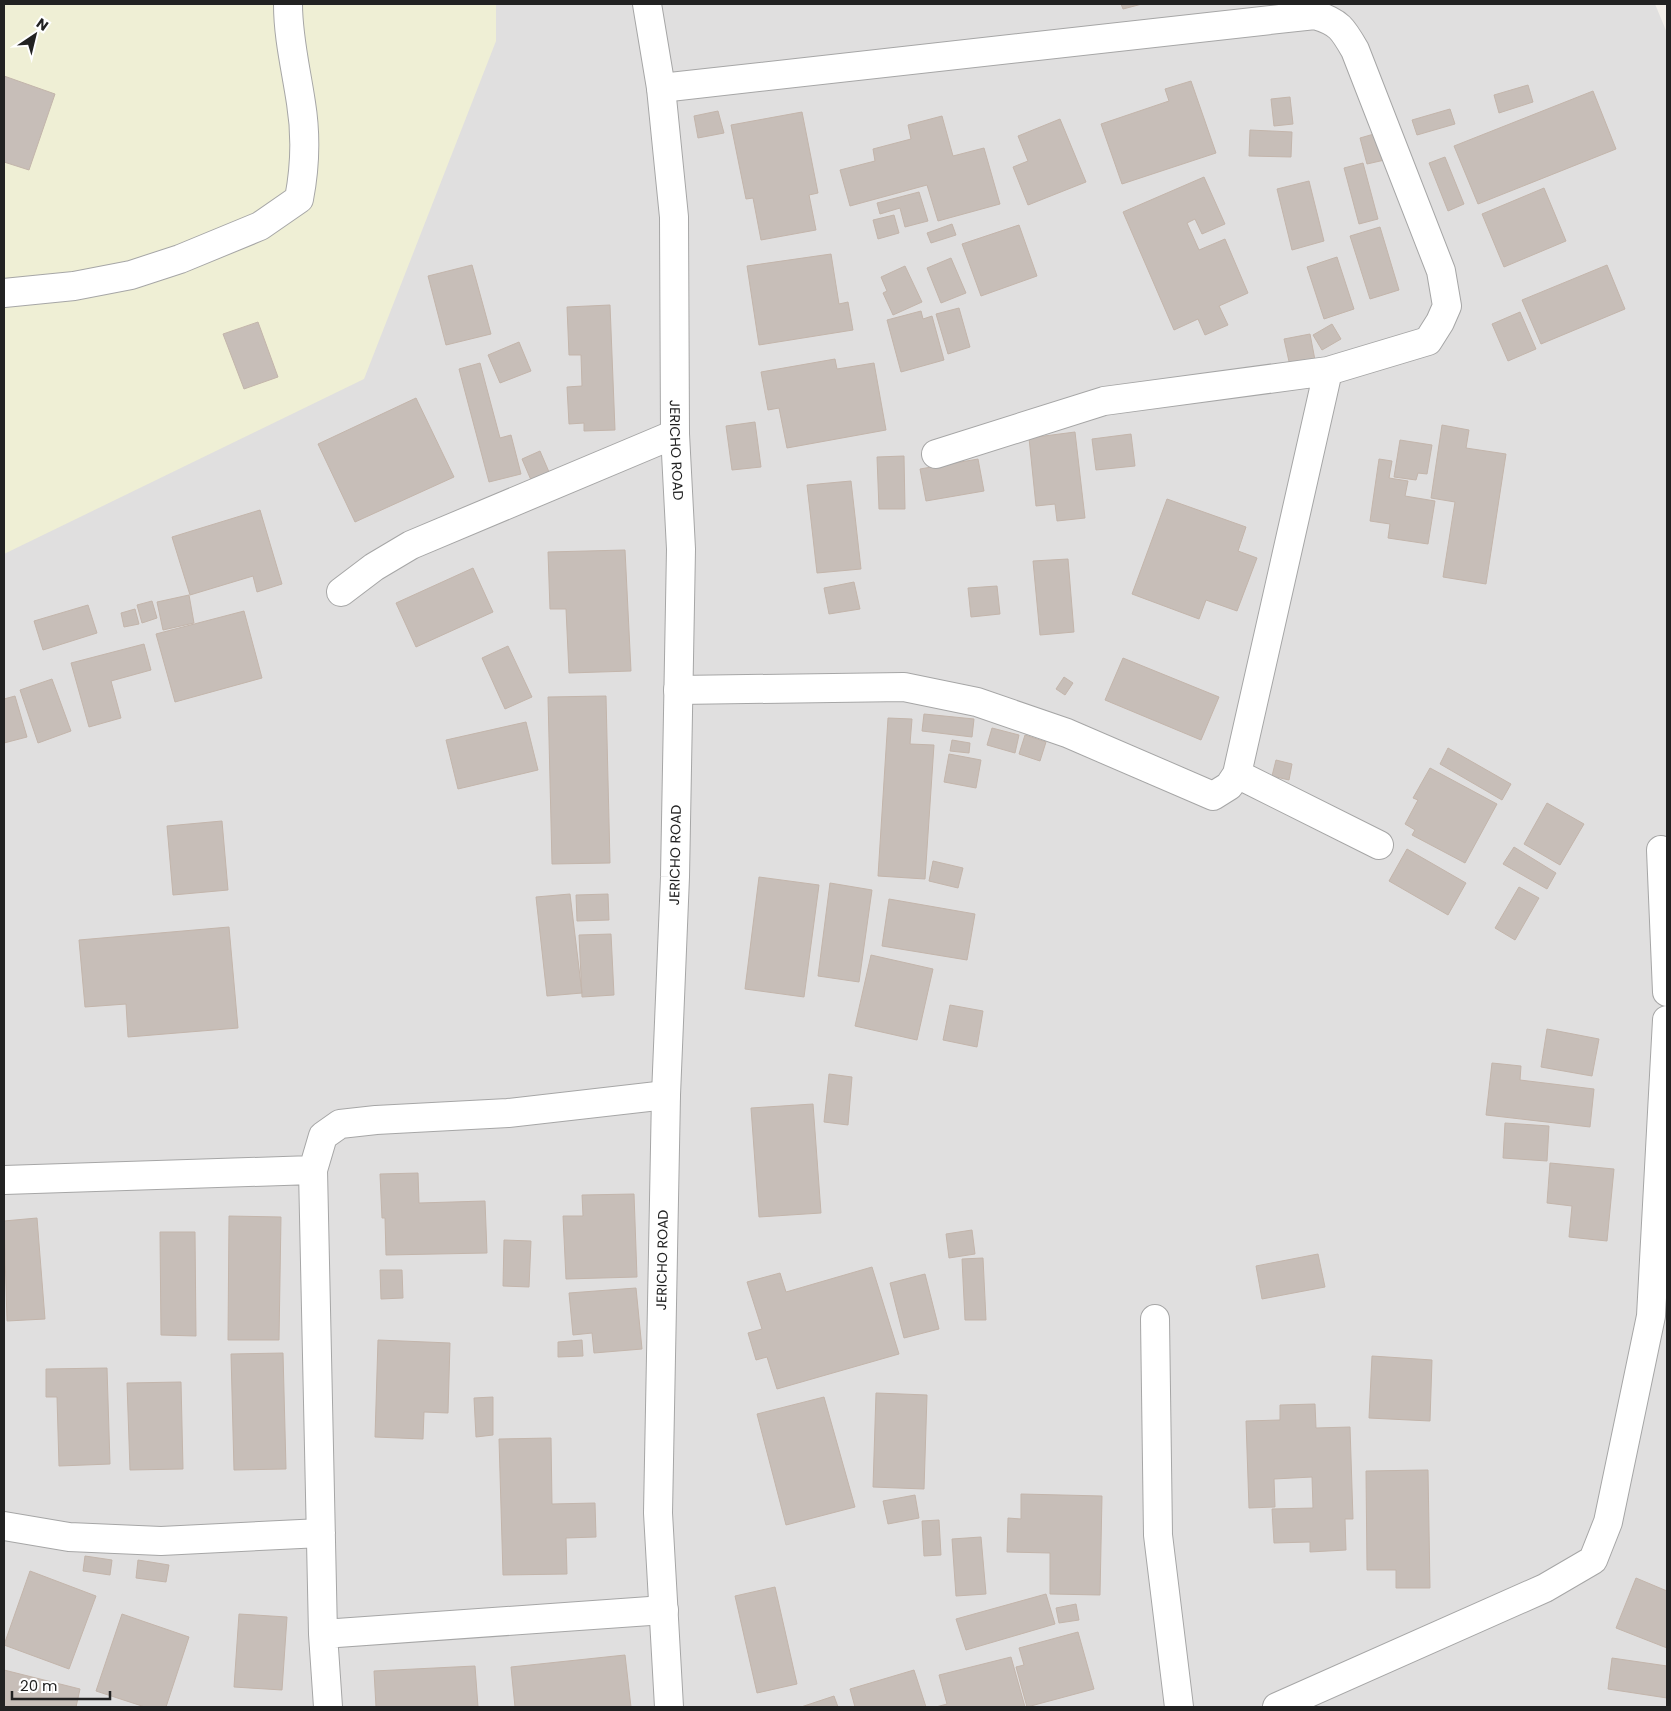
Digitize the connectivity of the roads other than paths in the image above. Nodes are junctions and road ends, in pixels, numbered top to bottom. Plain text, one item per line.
1 (288, 4) edge
2 (647, 4) edge
3 (661, 88) junction
4 (4, 293) edge
5 (1328, 372) junction
6 (675, 434) junction
7 (936, 454) dead end
8 (341, 592) dead end
9 (678, 690) junction
10 (1237, 774) junction
11 (1379, 845) dead end
12 (1661, 850) dead end
13 (1667, 992) edge
14 (1667, 1020) edge
15 (666, 1095) junction
16 (313, 1170) junction
17 (4, 1180) edge
18 (1155, 1319) dead end
19 (4, 1526) edge
20 (320, 1533) junction
21 (664, 1610) junction
22 (323, 1634) junction
23 (328, 1707) edge
24 (669, 1707) edge
25 (1179, 1707) edge
26 (1278, 1707) edge

1 - 4 street
2 - 3 street, JERICHO ROAD
3 - 5 street
3 - 6 street, JERICHO ROAD
5 - 7 street
5 - 10 street
6 - 8 street
6 - 9 street, JERICHO ROAD
9 - 10 street
9 - 15 street, JERICHO ROAD
10 - 11 street
12 - 13 street
14 - 26 street
15 - 16 street
15 - 21 street, JERICHO ROAD
16 - 17 street
16 - 20 street
18 - 25 street
19 - 20 street
20 - 22 street
21 - 22 street
21 - 24 street, JERICHO ROAD
22 - 23 street

